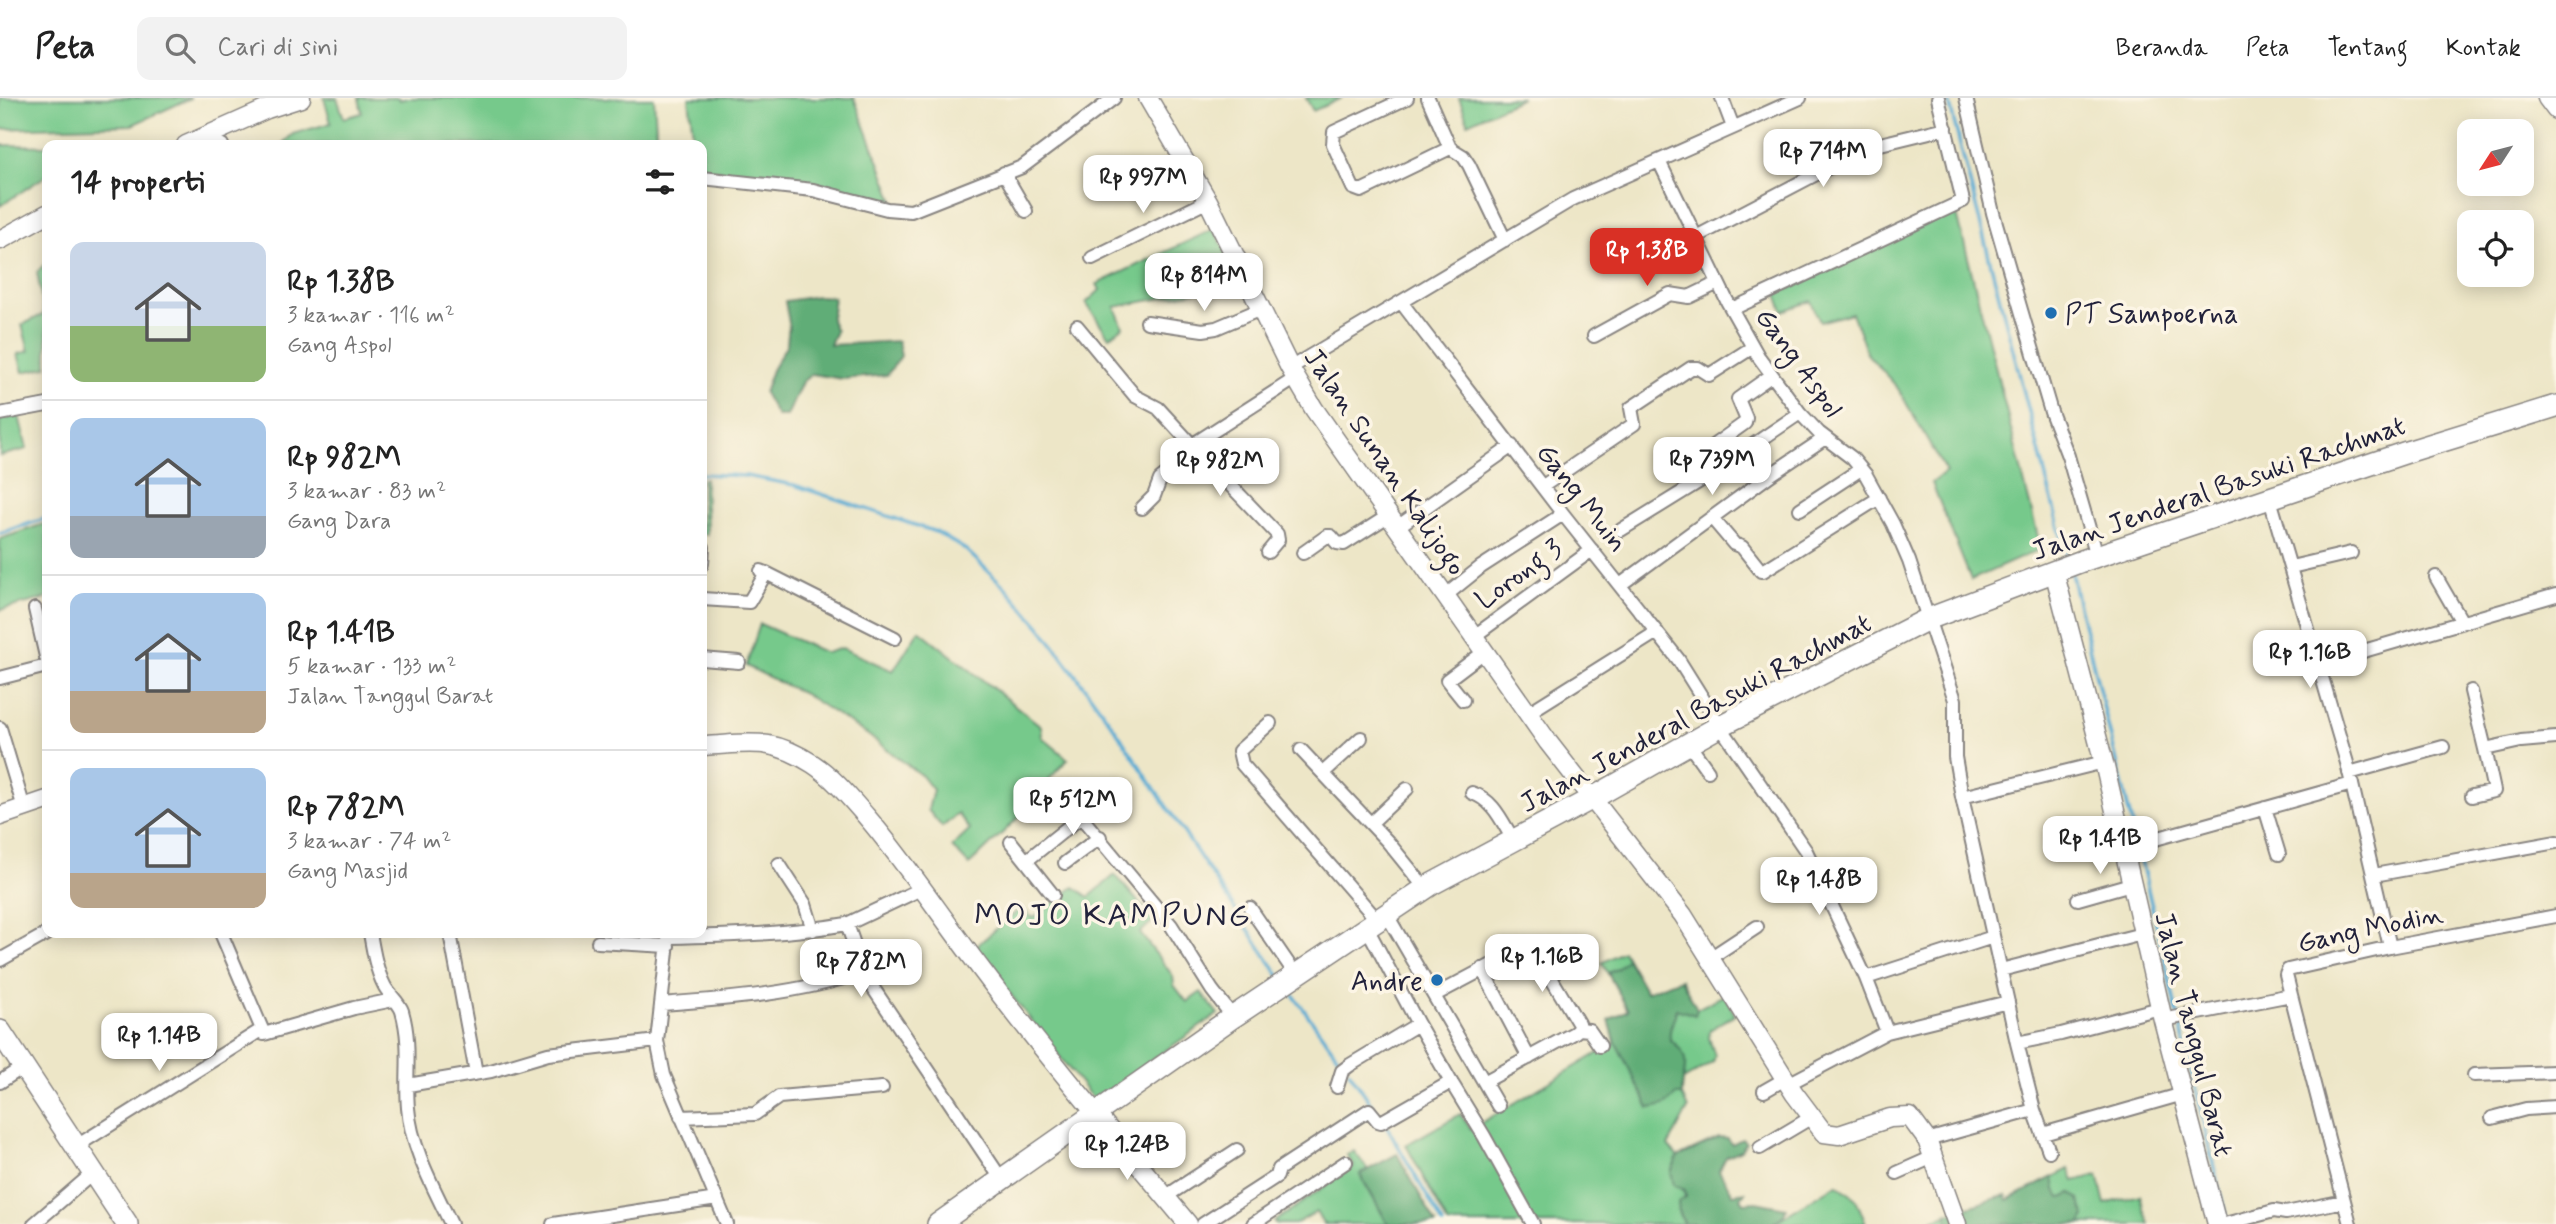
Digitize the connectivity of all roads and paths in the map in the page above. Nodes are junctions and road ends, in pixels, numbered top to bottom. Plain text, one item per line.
1 (300, 98) edge
2 (1114, 98) edge
3 (1148, 98) edge
4 (1407, 98) edge
5 (1428, 98) edge
6 (1722, 98) edge
7 (1800, 98) edge
8 (1938, 98) edge
9 (1966, 98) edge
10 (2547, 98) edge
11 (2556, 110) edge
12 (1733, 127) junction
13 (1946, 128) junction
14 (204, 137) junction
15 (198, 140) edge
16 (211, 140) edge
17 (1450, 148) junction
18 (1659, 161) junction
19 (1004, 173) junction
20 (707, 179) edge
21 (1208, 201) junction
22 (1026, 211) dead end
23 (42, 217) edge
24 (1696, 237) junction
25 (0, 240) edge
26 (1505, 240) junction
27 (1091, 258) dead end
28 (1718, 283) junction
29 (1401, 303) junction
30 (1261, 309) junction
31 (1732, 309) junction
32 (1146, 322) dead end
33 (1077, 326) dead end
34 (1594, 336) dead end
35 (1753, 347) junction
36 (1293, 373) junction
37 (1772, 375) junction
38 (42, 406) edge
39 (2556, 406) edge
40 (1800, 413) junction
41 (0, 414) edge
42 (1825, 439) junction
43 (1512, 446) junction
44 (1195, 448) junction
45 (1710, 448) dead end
46 (1861, 469) junction
47 (1543, 486) junction
48 (1879, 498) junction
49 (2270, 499) junction
50 (1142, 508) dead end
51 (1800, 509) dead end
52 (1563, 514) junction
53 (1712, 518) junction
54 (1392, 522) junction
55 (1621, 530) dead end
56 (1592, 550) junction
57 (1268, 552) dead end
58 (1303, 553) dead end
59 (2351, 553) dead end
60 (2090, 558) junction
61 (2291, 567) junction
62 (2055, 570) junction
63 (2436, 577) dead end
64 (1620, 585) junction
65 (2556, 595) edge
66 (1445, 596) junction
67 (707, 599) edge
68 (35, 609) dead end
69 (1928, 619) junction
70 (2462, 622) junction
71 (1657, 632) junction
72 (1473, 637) junction
73 (895, 638) dead end
74 (42, 640) edge
75 (1484, 652) junction
76 (707, 660) edge
77 (739, 662) dead end
78 (2319, 664) junction
79 (42, 665) edge
80 (0, 678) edge
81 (2471, 691) dead end
82 (1463, 700) dead end
83 (1528, 713) junction
84 (1270, 723) dead end
85 (1720, 726) junction
86 (0, 728) edge
87 (1361, 738) dead end
88 (2556, 738) edge
89 (1689, 743) junction
90 (2, 745) edge
91 (707, 746) edge
92 (2444, 747) dead end
93 (2485, 749) junction
94 (1301, 750) dead end
95 (2104, 762) junction
96 (1708, 771) dead end
97 (1323, 773) junction
98 (2351, 778) junction
99 (1407, 789) dead end
100 (1472, 793) dead end
101 (1062, 794) dead end
102 (2472, 796) dead end
103 (1962, 797) junction
104 (1591, 799) junction
105 (42, 802) edge
106 (24, 808) junction
107 (2265, 808) junction
108 (0, 816) edge
109 (1082, 816) junction
110 (1371, 823) junction
111 (1100, 837) junction
112 (1514, 841) junction
113 (1011, 842) dead end
114 (2556, 842) edge
115 (2129, 847) junction
116 (2279, 854) dead end
117 (1026, 861) junction
118 (1065, 863) dead end
119 (779, 864) dead end
120 (2374, 875) junction
121 (2131, 884) junction
122 (923, 888) junction
123 (1426, 889) junction
124 (1053, 895) dead end
125 (2078, 900) dead end
126 (1250, 908) dead end
127 (2556, 916) edge
128 (1377, 921) junction
129 (847, 924) junction
130 (1757, 927) dead end
131 (813, 930) junction
132 (2142, 934) junction
133 (42, 936) edge
134 (707, 937) edge
135 (1993, 937) junction
136 (223, 938) edge
137 (371, 938) edge
138 (451, 938) edge
139 (668, 938) edge
140 (598, 942) dead end
141 (2390, 947) junction
142 (1710, 958) junction
143 (0, 960) edge
144 (1482, 970) junction
145 (2001, 970) junction
146 (863, 972) junction
147 (1866, 978) junction
148 (1290, 979) junction
149 (1435, 995) junction
150 (2291, 995) junction
151 (393, 1000) junction
152 (2008, 1002) junction
153 (661, 1004) junction
154 (2164, 1016) junction
155 (1233, 1017) junction
156 (1418, 1024) junction
157 (1579, 1029) junction
158 (261, 1030) junction
159 (0, 1031) edge
160 (1887, 1032) junction
161 (657, 1041) junction
162 (2017, 1043) junction
163 (1600, 1045) dead end
164 (1529, 1058) junction
165 (23, 1067) junction
166 (2556, 1072) edge
167 (476, 1073) junction
168 (2474, 1075) dead end
169 (0, 1082) edge
170 (1451, 1082) junction
171 (1484, 1082) junction
172 (1787, 1082) junction
173 (408, 1085) junction
174 (1337, 1087) dead end
175 (883, 1088) dead end
176 (1763, 1091) dead end
177 (2183, 1094) junction
178 (1498, 1106) dead end
179 (2556, 1107) edge
180 (2034, 1110) junction
181 (1095, 1115) junction
182 (681, 1117) junction
183 (1812, 1117) junction
184 (2492, 1118) dead end
185 (2043, 1135) junction
186 (75, 1147) junction
187 (1760, 1147) dead end
188 (1930, 1149) junction
189 (1237, 1150) dead end
190 (2049, 1150) dead end
191 (1346, 1162) dead end
192 (93, 1173) junction
193 (1897, 1173) dead end
194 (1002, 1180) junction
195 (1165, 1197) junction
196 (717, 1199) junction
197 (2344, 1201) junction
198 (568, 1223) edge
199 (34, 1224) edge
200 (127, 1224) edge
201 (451, 1224) edge
202 (553, 1224) edge
203 (727, 1224) edge
204 (938, 1224) edge
205 (1188, 1224) edge
206 (1203, 1224) edge
207 (1253, 1224) edge
208 (1533, 1224) edge
209 (1957, 1224) edge
210 (2217, 1224) edge
211 (2225, 1224) edge
212 (2350, 1224) edge

1 - 14 street
2 - 19 street
3 - 21 street, Jalan Sunan Kalijogo
4 - 17 street
5 - 17 street
6 - 12 street
7 - 12 street
8 - 13 street
9 - 60 street
10 - 11 street
12 - 18 street
13 - 24 street
13 - 31 street
14 - 15 street
14 - 16 street
17 - 26 street
18 - 24 street, Gang Aspol
18 - 26 street
19 - 20 street
19 - 22 street
21 - 27 street
21 - 30 street, Jalan Sunan Kalijogo
23 - 25 street
24 - 28 street, Gang Aspol
26 - 29 street
28 - 31 street, Gang Aspol
28 - 34 street
29 - 36 street
29 - 43 street, Gang Muin
30 - 32 street
30 - 36 street, Jalan Sunan Kalijogo
31 - 35 street, Gang Aspol
33 - 44 street
35 - 37 street, Gang Aspol
35 - 47 street
36 - 44 street
36 - 54 street, Jalan Sunan Kalijogo
37 - 40 street, Gang Aspol
37 - 45 street
38 - 41 street
39 - 49 main road, Jalan Jenderal Basuki Rachmat
40 - 42 street, Gang Aspol
40 - 55 street
42 - 46 street, Gang Aspol
42 - 53 street
43 - 47 street, Gang Muin
43 - 54 street
44 - 50 street
44 - 57 street
46 - 48 street, Gang Aspol
46 - 51 street
47 - 52 street, Gang Muin
48 - 53 street
48 - 69 street, Gang Aspol
49 - 60 main road, Jalan Jenderal Basuki Rachmat
49 - 61 street
52 - 56 street, Gang Muin
52 - 66 street
53 - 64 street
54 - 58 street
54 - 66 street, Jalan Sunan Kalijogo
56 - 64 street, Gang Muin
56 - 72 street, Lorong 3
59 - 61 street
60 - 62 main road, Jalan Jenderal Basuki Rachmat
61 - 78 street
62 - 69 main road, Jalan Jenderal Basuki Rachmat
62 - 95 street, Jalan Tanggul Barat
63 - 70 street
64 - 71 street, Gang Muin
65 - 70 street
66 - 72 street, Jalan Sunan Kalijogo
67 - 73 street
68 - 74 street
69 - 85 main road, Jalan Jenderal Basuki Rachmat
69 - 103 street, Gang Aspol
70 - 78 street
71 - 83 street
71 - 85 street, Gang Muin
72 - 75 street, Jalan Sunan Kalijogo
75 - 82 street
75 - 83 street, Jalan Sunan Kalijogo
76 - 77 street
78 - 98 street
79 - 80 street
81 - 93 street
83 - 104 street, Jalan Sunan Kalijogo
84 - 128 street
85 - 89 main road, Jalan Jenderal Basuki Rachmat
85 - 147 street, Gang Muin
86 - 90 street
87 - 97 street
88 - 93 street
89 - 96 street
89 - 104 main road, Jalan Jenderal Basuki Rachmat
90 - 106 street
91 - 122 street
92 - 98 street
93 - 102 street
94 - 97 street
95 - 103 street
95 - 115 street, Jalan Tanggul Barat
97 - 110 street
98 - 107 street
98 - 120 street
99 - 110 street
100 - 112 street
101 - 109 street
103 - 135 street, Gang Aspol
104 - 112 main road, Jalan Jenderal Basuki Rachmat
104 - 142 street, Jalan Sunan Kalijogo
105 - 106 street
106 - 108 street
107 - 115 street
107 - 116 street
109 - 111 street
109 - 117 street
110 - 123 street
111 - 118 street
111 - 155 street
112 - 123 main road, Jalan Jenderal Basuki Rachmat
113 - 117 street
114 - 120 street
115 - 121 street, Jalan Tanggul Barat
117 - 124 street
119 - 131 street
120 - 141 street
121 - 125 street
121 - 132 street, Jalan Tanggul Barat
122 - 129 street
122 - 181 street
123 - 128 main road, Jalan Jenderal Basuki Rachmat
126 - 148 street
127 - 141 street, Gang Modin
128 - 148 main road, Jalan Jenderal Basuki Rachmat
128 - 149 street
128 - 156 street
129 - 131 street
129 - 146 street
130 - 142 street
131 - 134 street
132 - 145 street
132 - 154 street, Jalan Tanggul Barat
133 - 143 street
135 - 145 street, Gang Aspol
135 - 147 street
136 - 158 street
137 - 151 street
138 - 167 street
139 - 140 street
139 - 153 street
141 - 150 street, Gang Modin
142 - 172 street, Jalan Sunan Kalijogo
144 - 149 street
144 - 157 street
144 - 164 street
145 - 152 street, Gang Aspol
146 - 153 street
146 - 194 street
147 - 160 street, Gang Muin
148 - 155 main road, Jalan Jenderal Basuki Rachmat
149 - 171 street
150 - 154 street
150 - 197 street, Gang Modin
151 - 158 street
151 - 173 street
152 - 160 street
152 - 162 street, Gang Aspol
153 - 161 street
154 - 162 street
154 - 177 street, Jalan Tanggul Barat
155 - 181 main road, Jalan Jenderal Basuki Rachmat
156 - 170 street
156 - 174 street
157 - 163 street
157 - 164 street
158 - 186 street
159 - 165 main road
160 - 172 street
161 - 167 street
161 - 182 street
162 - 180 street, Gang Aspol
164 - 171 street
165 - 169 street
165 - 186 main road
166 - 168 street
167 - 173 street
170 - 206 street
170 - 208 street
171 - 178 street
172 - 176 street
172 - 183 street, Jalan Sunan Kalijogo
173 - 201 street
175 - 182 street
177 - 185 street
177 - 210 street, Jalan Tanggul Barat
179 - 184 street
180 - 185 street, Gang Aspol
180 - 188 street
181 - 194 main road, Jalan Jenderal Basuki Rachmat
181 - 195 street
182 - 196 street
183 - 187 street
183 - 188 street, Jalan Sunan Kalijogo
185 - 190 street, Gang Aspol
186 - 192 main road
188 - 193 street
188 - 209 street
189 - 195 street
191 - 207 street
192 - 199 street
192 - 200 main road
194 - 204 main road, Jalan Jenderal Basuki Rachmat
195 - 205 street
196 - 198 street
196 - 203 street
197 - 211 street
197 - 212 street, Gang Modin
198 - 202 street

